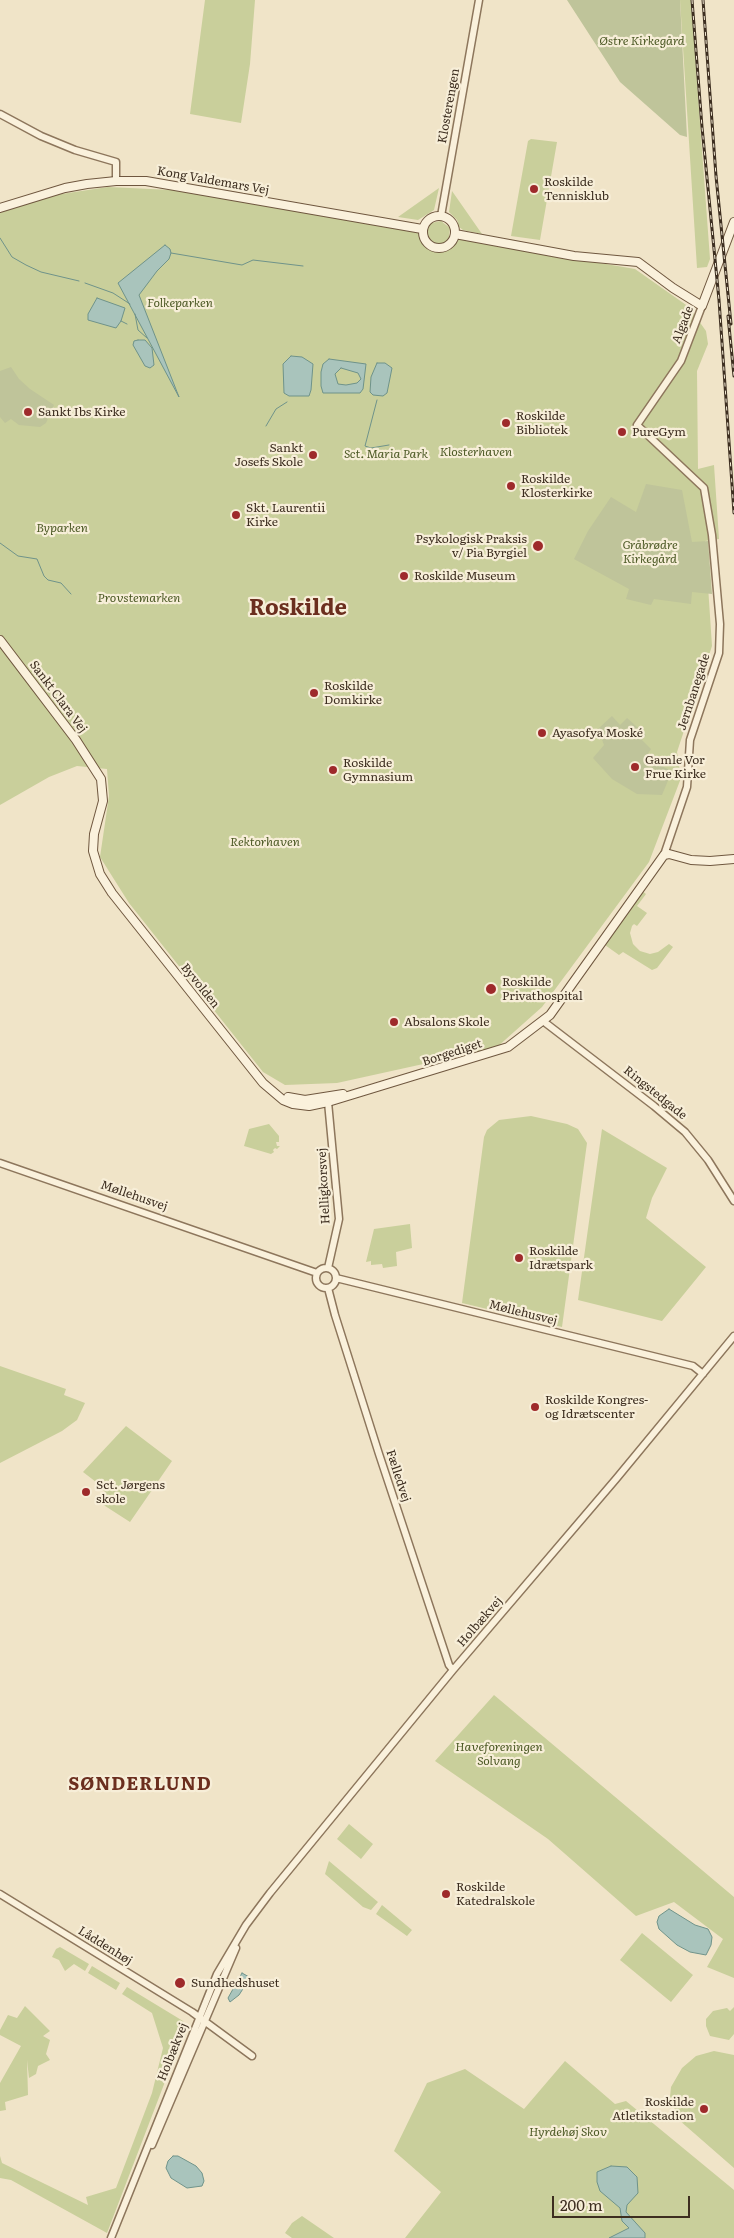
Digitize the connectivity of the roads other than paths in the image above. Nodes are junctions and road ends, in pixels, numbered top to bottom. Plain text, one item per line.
1 (479, 0) edge
2 (0, 114) edge
3 (116, 181) junction
4 (0, 208) edge
5 (441, 216) junction
6 (734, 222) edge
7 (422, 229) junction
8 (455, 234) junction
9 (702, 306) junction
10 (696, 479) joint
11 (0, 640) edge
12 (664, 855) junction
13 (734, 859) edge
14 (112, 894) joint
15 (543, 1021) junction
16 (328, 1100) junction
17 (0, 1163) edge
18 (734, 1201) edge
19 (328, 1268) junction
20 (317, 1273) junction
21 (336, 1278) junction
22 (328, 1288) junction
23 (734, 1336) edge
24 (703, 1374) junction
25 (453, 1670) junction
26 (0, 1894) edge
27 (201, 2019) junction
28 (252, 2056) dead end
29 (111, 2238) edge

1 - 5 street, Klosterengen
2 - 3 street
3 - 4 main road, Kong Valdemars Vej
3 - 7 main road, Kong Valdemars Vej
5 - 7 main road
5 - 8 main road
6 - 9 main road, Algade
7 - 8 main road
8 - 9 main road
9 - 10 street, Algade
10 - 12 street, Jernbanegade
11 - 14 main road, Sankt Clara Vej
12 - 13 main road
12 - 15 main road, Jernbanegade
14 - 16 main road, Byvolden
15 - 16 main road, Borgediget
15 - 18 street, Ringstedgade
16 - 19 street, Helligkorsvej
17 - 20 street, Møllehusvej
19 - 20 street
19 - 21 street
20 - 22 street
21 - 22 street
21 - 24 street, Møllehusvej
22 - 25 street, Fælledvej
23 - 24 street, Holbækvej
24 - 25 street, Holbækvej
25 - 27 street, Holbækvej
26 - 27 street, Låddenhøj
27 - 28 street, Låddenhøj
27 - 29 street, Holbækvej

